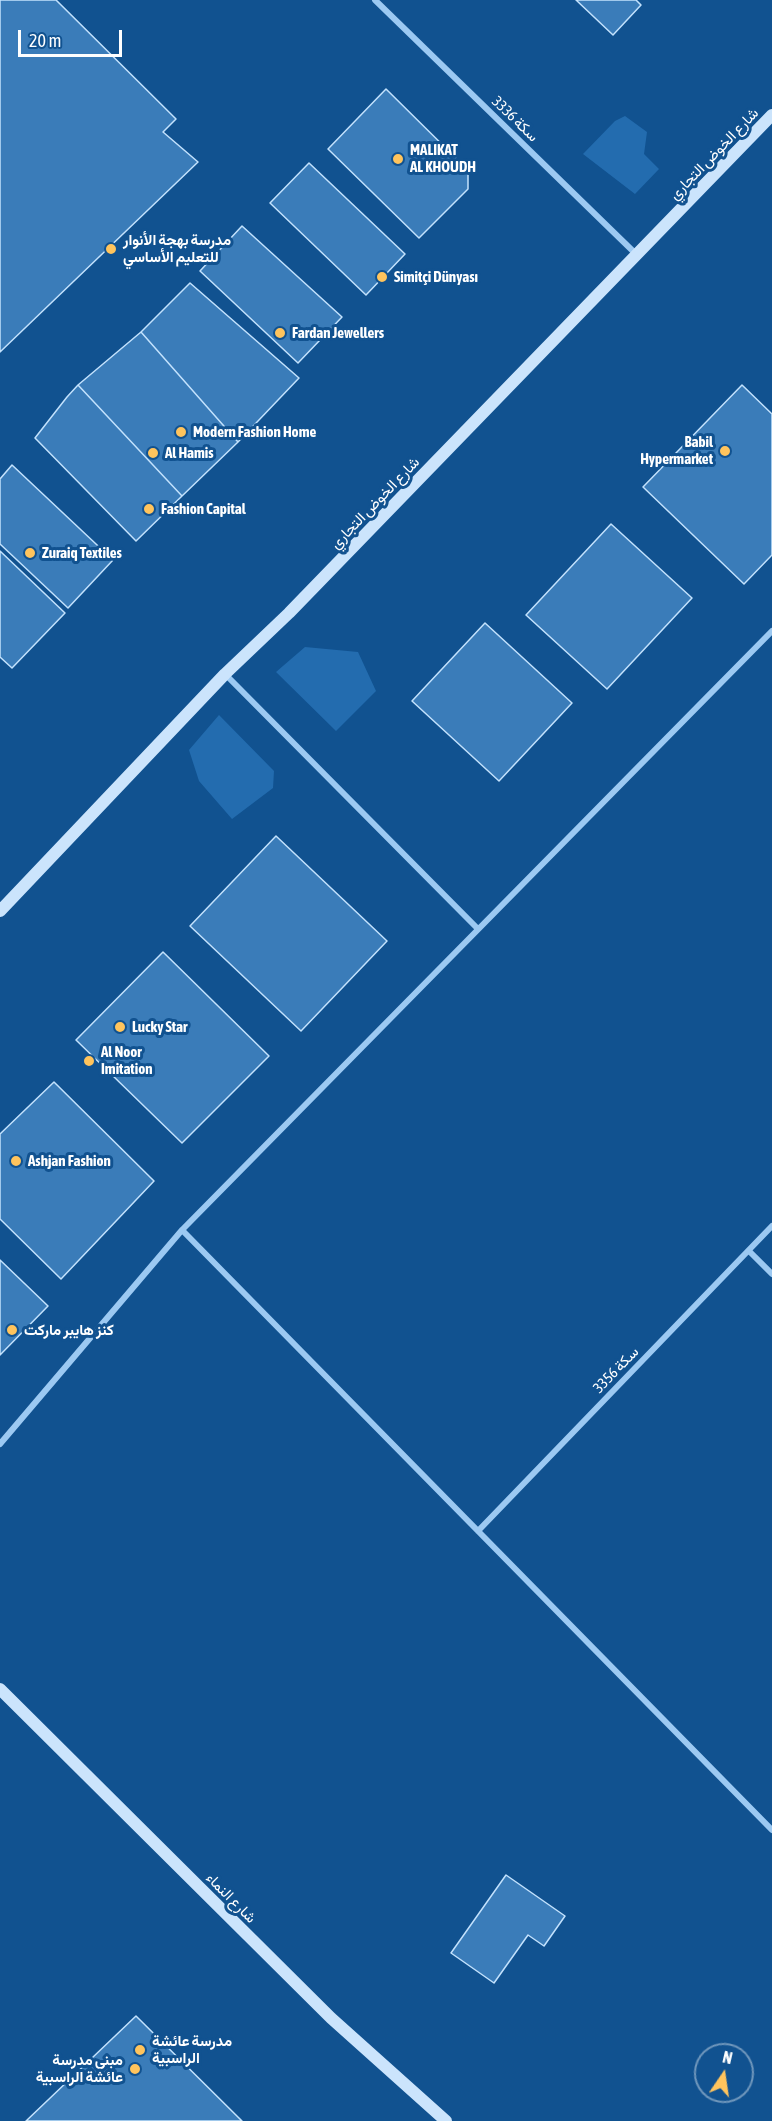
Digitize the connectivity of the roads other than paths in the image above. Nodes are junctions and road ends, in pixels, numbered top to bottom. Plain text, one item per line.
1 (375, 0) edge
2 (772, 115) edge
3 (637, 255) junction
4 (772, 631) edge
5 (225, 674) junction
6 (0, 911) edge
7 (478, 929) junction
8 (772, 1226) edge
9 (182, 1230) junction
10 (749, 1251) junction
11 (772, 1274) edge
12 (0, 1444) edge
13 (478, 1531) junction
14 (0, 1689) edge
15 (772, 1830) edge
16 (446, 2121) edge

1 - 3 street, سكة 3336
2 - 3 street, شارع الخوض التجاري
3 - 5 street, شارع الخوض التجاري
4 - 7 street
5 - 6 street, شارع الخوض التجاري
5 - 7 street
7 - 9 street
8 - 10 street, سكة 3356
9 - 12 street
9 - 13 street
10 - 11 street
10 - 13 street, سكة 3356
13 - 15 street
14 - 16 street, شارع النماء

